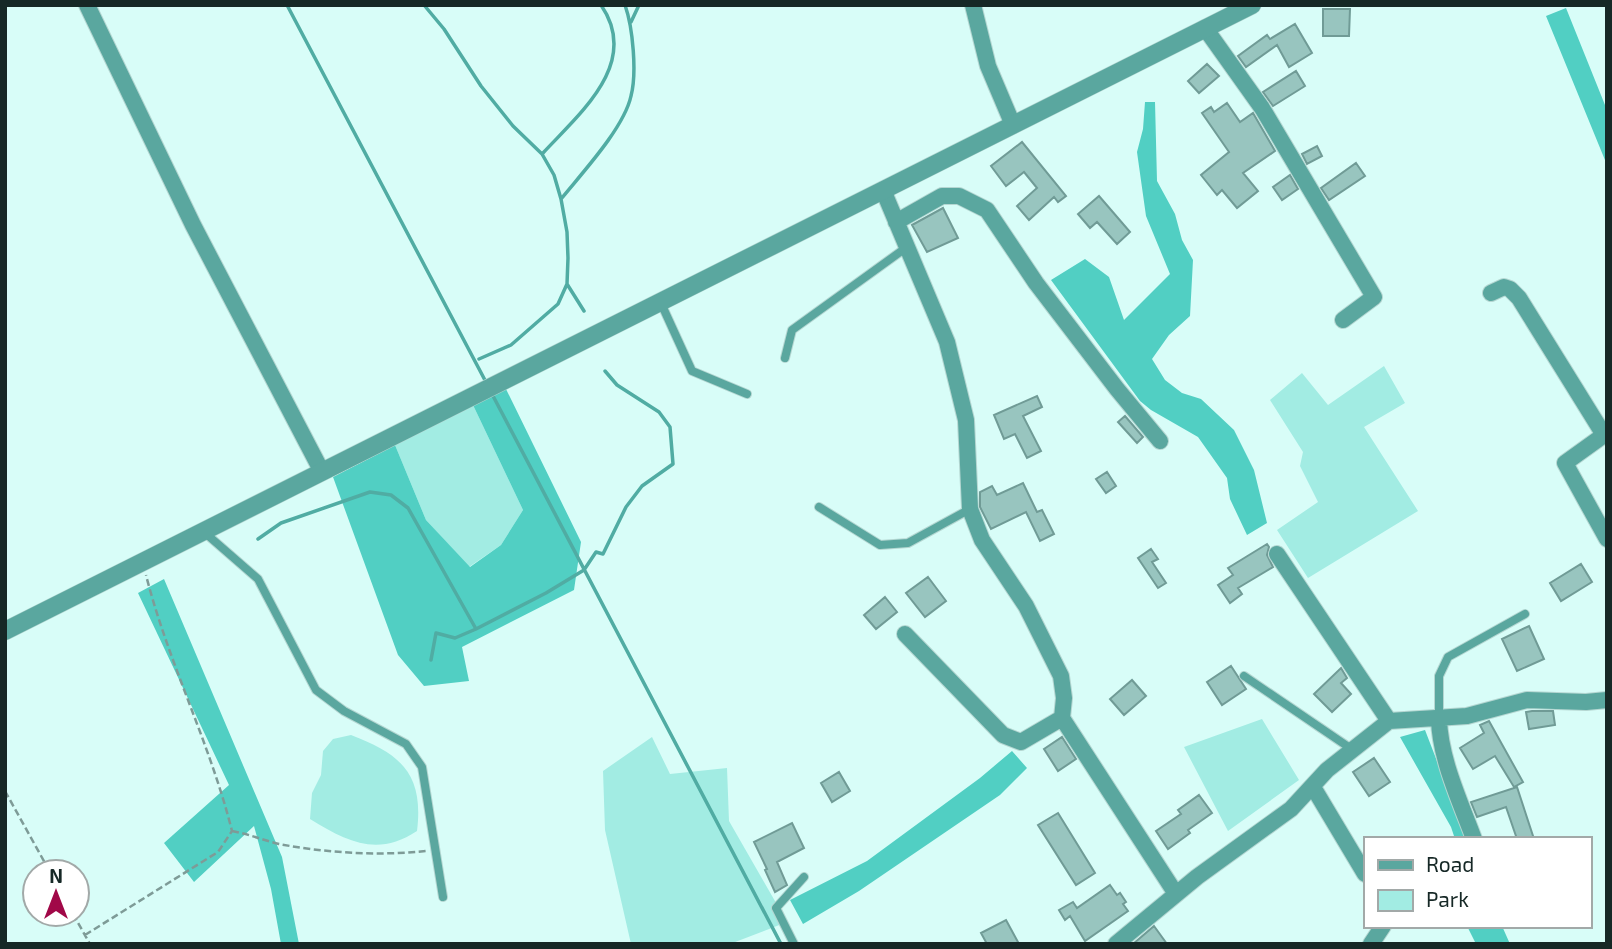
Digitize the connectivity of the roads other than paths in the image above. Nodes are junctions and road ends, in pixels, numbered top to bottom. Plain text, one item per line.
1 (87, 5) edge
2 (973, 5) edge
3 (1252, 5) edge
4 (1205, 29) junction
5 (1013, 125) junction
6 (883, 190) junction
7 (896, 222) junction
8 (906, 247) junction
9 (1491, 293) dead end
10 (660, 301) junction
11 (1343, 320) dead end
12 (785, 358) dead end
13 (747, 394) dead end
14 (1160, 441) dead end
15 (321, 470) junction
16 (819, 506) dead end
17 (970, 509) junction
18 (204, 531) junction
19 (1607, 539) edge
20 (1277, 554) dead end
21 (1525, 614) dead end
22 (5, 631) edge
23 (905, 634) dead end
24 (1244, 676) dead end
25 (1607, 699) edge
26 (1062, 718) junction
27 (1439, 719) junction
28 (1389, 721) junction
29 (1353, 750) junction
30 (1313, 787) junction
31 (1473, 837) edge
32 (1364, 872) edge
33 (804, 877) dead end
34 (1176, 894) junction
35 (443, 897) dead end
36 (1381, 928) edge
37 (794, 944) edge
38 (1116, 944) edge
39 (1371, 944) edge

1 - 15 street
2 - 5 street
3 - 4 street
4 - 5 street
4 - 11 street
5 - 6 street
6 - 7 street
6 - 10 street
7 - 8 street
7 - 14 street
8 - 12 lane
8 - 17 street
9 - 19 street
10 - 13 lane
10 - 15 street
15 - 18 street
16 - 17 lane
17 - 26 street
18 - 22 street
18 - 35 lane
20 - 28 street
21 - 27 lane
23 - 26 street
24 - 29 lane
25 - 27 street
26 - 34 street
27 - 28 street
27 - 31 street
28 - 29 street
29 - 30 street
30 - 32 street
30 - 34 street
33 - 37 lane
34 - 38 street
36 - 39 street

